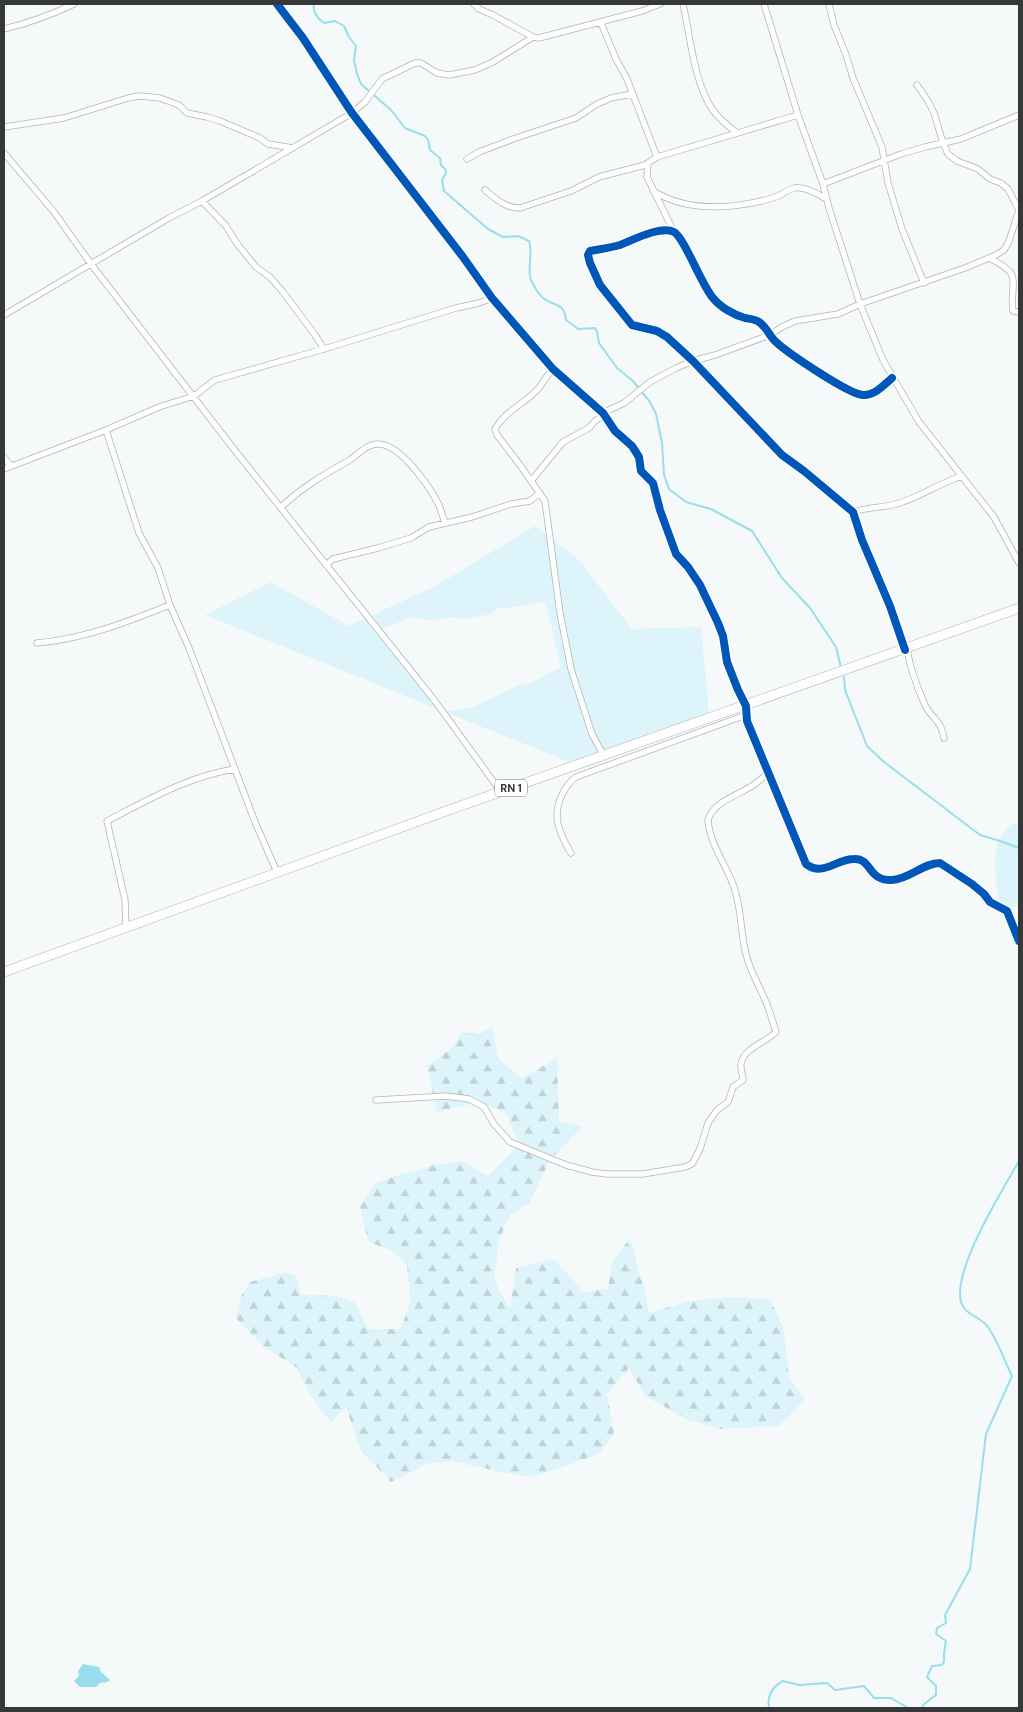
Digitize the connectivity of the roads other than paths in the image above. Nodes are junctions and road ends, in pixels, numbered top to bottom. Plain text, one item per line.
1 (74, 4) edge
2 (277, 4) edge
3 (474, 4) edge
4 (660, 4) edge
5 (684, 4) edge
6 (764, 4) edge
7 (829, 4) edge
8 (601, 23) junction
9 (4, 29) edge
10 (533, 38) junction
11 (917, 85) dead end
12 (632, 94) junction
13 (352, 113) junction
14 (1019, 114) edge
15 (798, 116) junction
16 (4, 127) edge
17 (737, 133) junction
18 (943, 143) junction
19 (293, 148) junction
20 (4, 153) edge
21 (657, 158) junction
22 (467, 159) dead end
23 (884, 162) junction
24 (648, 163) junction
25 (823, 184) junction
26 (486, 190) dead end
27 (653, 190) junction
28 (826, 199) junction
29 (202, 201) junction
30 (1019, 210) edge
31 (674, 232) junction
32 (990, 258) junction
33 (91, 264) junction
34 (924, 282) junction
35 (492, 298) junction
36 (860, 304) junction
37 (1019, 312) edge
38 (4, 315) edge
39 (770, 335) junction
40 (324, 349) junction
41 (693, 361) junction
42 (553, 369) junction
43 (892, 378) junction
44 (194, 396) junction
45 (603, 414) junction
46 (106, 430) junction
47 (4, 456) edge
48 (10, 465) junction
49 (4, 468) edge
50 (962, 476) junction
51 (531, 481) junction
52 (540, 493) junction
53 (281, 508) junction
54 (853, 512) junction
55 (445, 523) junction
56 (1019, 563) edge
57 (326, 565) junction
58 (170, 604) junction
59 (1019, 608) edge
60 (37, 643) dead end
61 (906, 650) junction
62 (746, 710) junction
63 (944, 738) dead end
64 (604, 756) junction
65 (235, 769) junction
66 (768, 773) junction
67 (501, 792) junction
68 (572, 854) dead end
69 (277, 872) junction
70 (126, 927) junction
71 (1019, 941) edge
72 (4, 972) edge
73 (376, 1100) dead end

1 - 9 street
2 - 13 street
3 - 10 street
4 - 8 street
5 - 17 street
6 - 15 street
7 - 23 street
8 - 10 street
8 - 12 street
10 - 13 street
11 - 18 street
12 - 21 street
12 - 22 street
13 - 19 street
13 - 35 street
14 - 18 street
15 - 17 street
15 - 25 street
16 - 19 street
17 - 21 street
18 - 23 street
18 - 30 street
19 - 29 street
20 - 33 street
21 - 24 street
23 - 25 street
23 - 34 street
24 - 26 street
24 - 27 street
25 - 28 street
27 - 28 street
27 - 31 street
28 - 36 street
29 - 33 street
29 - 40 street
30 - 32 street
31 - 39 street
31 - 41 street
32 - 34 street
32 - 37 street
33 - 38 street
33 - 44 street
34 - 36 street
35 - 40 street
35 - 42 street
36 - 39 street
36 - 43 street
39 - 41 street
39 - 43 street
40 - 44 street
41 - 45 street
41 - 54 street
42 - 45 street
42 - 51 street
43 - 50 street
44 - 46 street
44 - 53 street
45 - 51 street
45 - 62 street
46 - 48 street
46 - 58 street
47 - 48 street
48 - 49 street
50 - 54 street
50 - 56 street
51 - 52 street
52 - 55 street
52 - 64 street
53 - 55 street
53 - 57 street
54 - 61 street
55 - 57 street
57 - 67 street
58 - 60 street
58 - 65 street
59 - 61 main road, RN 1
61 - 62 main road, RN 1
61 - 63 street
62 - 64 main road, RN 1
62 - 66 street
62 - 68 street
64 - 67 main road, RN 1
65 - 69 street
65 - 70 street
66 - 71 street
66 - 73 street
67 - 69 main road, RN 1
69 - 70 main road, RN 1
70 - 72 main road, RN 1

